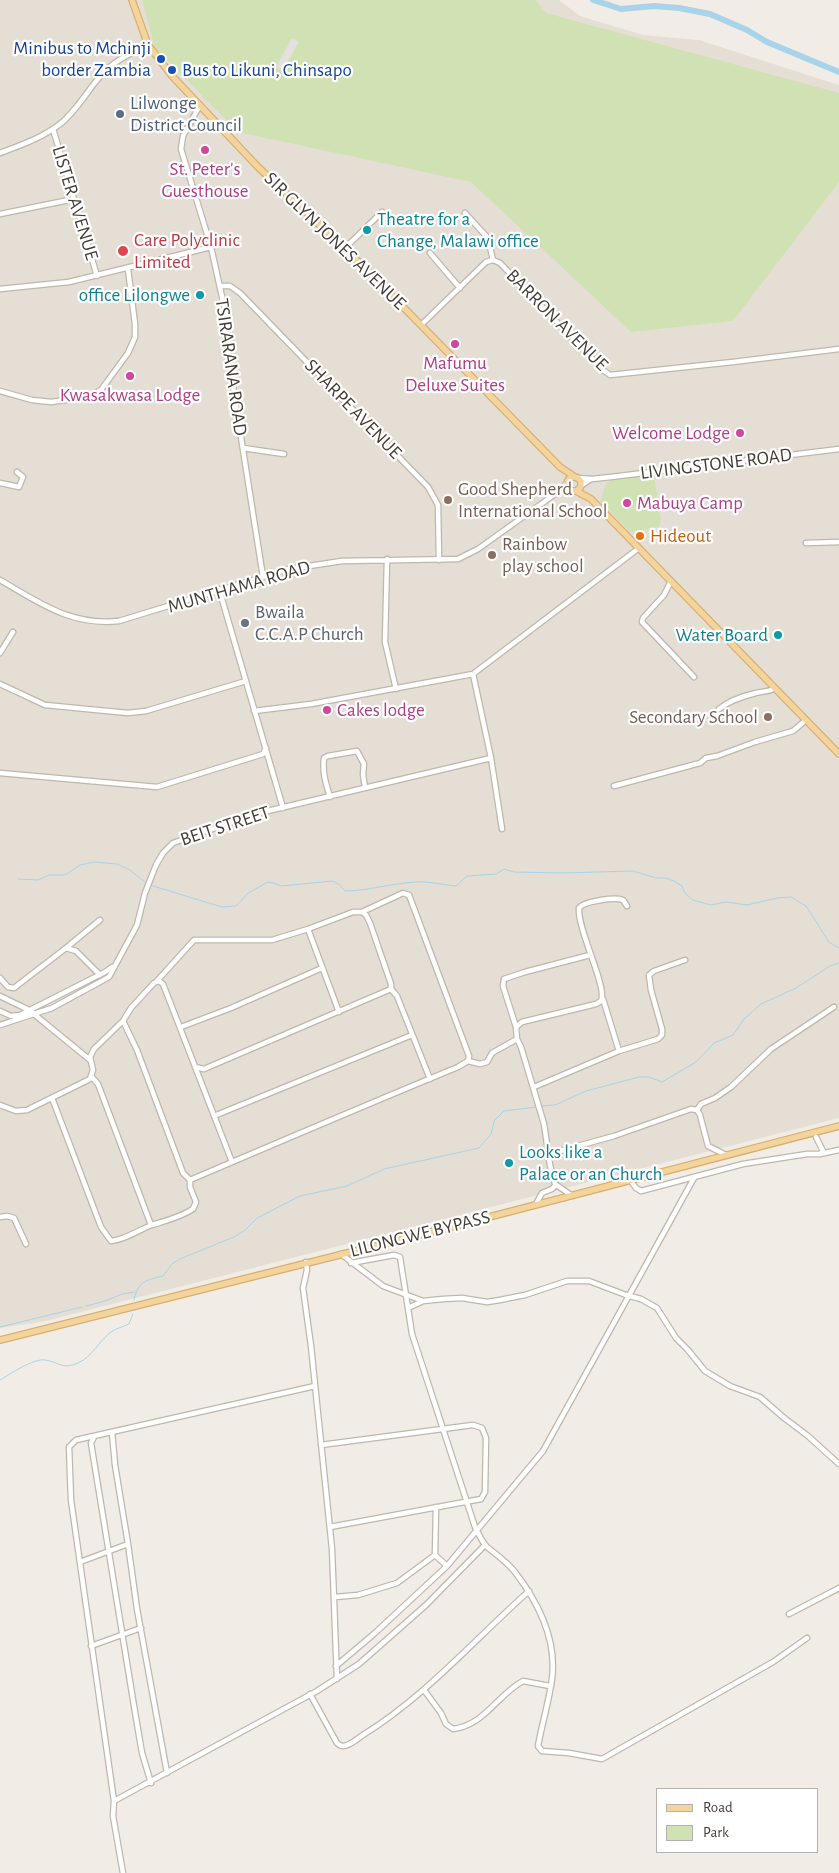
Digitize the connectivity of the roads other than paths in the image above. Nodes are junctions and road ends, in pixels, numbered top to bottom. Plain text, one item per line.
1 (132, 0) edge
2 (148, 45) junction
3 (200, 105) junction
4 (53, 129) junction
5 (0, 151) edge
6 (74, 199) junction
7 (382, 212) dead end
8 (466, 213) dead end
9 (0, 214) edge
10 (211, 247) junction
11 (344, 248) junction
12 (430, 253) dead end
13 (493, 260) junction
14 (128, 269) junction
15 (97, 276) junction
16 (220, 286) junction
17 (460, 288) junction
18 (0, 289) edge
19 (421, 325) junction
20 (839, 349) edge
21 (0, 391) edge
22 (243, 448) junction
23 (839, 449) edge
24 (284, 454) dead end
25 (560, 467) junction
26 (17, 472) dead end
27 (576, 477) junction
28 (592, 479) junction
29 (0, 483) edge
30 (567, 483) junction
31 (582, 485) junction
32 (574, 490) junction
33 (558, 492) junction
34 (591, 499) junction
35 (839, 542) edge
36 (806, 543) dead end
37 (639, 548) junction
38 (387, 559) junction
39 (439, 560) junction
40 (263, 577) junction
41 (0, 580) edge
42 (671, 581) junction
43 (219, 589) junction
44 (13, 632) dead end
45 (0, 653) edge
46 (473, 674) junction
47 (694, 677) dead end
48 (246, 681) junction
49 (0, 684) edge
50 (775, 688) junction
51 (396, 689) junction
52 (719, 709) dead end
53 (254, 711) junction
54 (806, 720) junction
55 (266, 748) junction
56 (839, 754) edge
57 (491, 758) junction
58 (0, 773) edge
59 (614, 786) dead end
60 (365, 788) junction
61 (330, 797) junction
62 (284, 808) junction
63 (502, 829) dead end
64 (627, 906) dead end
65 (362, 912) junction
66 (100, 920) dead end
67 (308, 929) junction
68 (66, 948) junction
69 (590, 955) junction
70 (118, 960) junction
71 (685, 960) dead end
72 (322, 968) junction
73 (100, 975) junction
74 (0, 978) edge
75 (156, 982) junction
76 (390, 989) junction
77 (0, 996) edge
78 (603, 999) junction
79 (834, 1007) dead end
80 (29, 1010) junction
81 (0, 1011) edge
82 (339, 1012) junction
83 (35, 1015) junction
84 (123, 1021) junction
85 (0, 1025) edge
86 (180, 1026) junction
87 (516, 1027) junction
88 (412, 1035) junction
89 (517, 1039) junction
90 (619, 1051) junction
91 (90, 1060) junction
92 (468, 1061) junction
93 (195, 1067) junction
94 (91, 1076) junction
95 (430, 1079) junction
96 (534, 1087) junction
97 (52, 1098) junction
98 (0, 1105) edge
99 (697, 1110) junction
100 (214, 1116) junction
101 (839, 1126) edge
102 (816, 1137) dead end
103 (710, 1148) junction
104 (839, 1150) edge
105 (549, 1154) junction
106 (820, 1154) junction
107 (728, 1155) junction
108 (709, 1160) junction
109 (232, 1162) junction
110 (694, 1178) junction
111 (190, 1180) junction
112 (630, 1180) junction
113 (556, 1185) junction
114 (571, 1196) junction
115 (536, 1204) junction
116 (0, 1217) edge
117 (151, 1225) junction
118 (26, 1244) dead end
119 (340, 1254) junction
120 (306, 1262) junction
121 (351, 1263) junction
122 (406, 1296) junction
123 (630, 1296) junction
124 (424, 1301) junction
125 (408, 1308) junction
126 (0, 1340) edge
127 (314, 1386) junction
128 (444, 1430) junction
129 (112, 1432) junction
130 (94, 1437) junction
131 (321, 1445) junction
132 (839, 1464) edge
133 (467, 1501) junction
134 (436, 1507) junction
135 (330, 1526) junction
136 (477, 1531) junction
137 (128, 1544) junction
138 (485, 1545) junction
139 (108, 1551) junction
140 (435, 1555) junction
141 (80, 1562) junction
142 (446, 1566) junction
143 (839, 1588) edge
144 (529, 1590) junction
145 (335, 1597) junction
146 (789, 1614) dead end
147 (141, 1628) junction
148 (122, 1635) junction
149 (807, 1638) dead end
150 (92, 1646) junction
151 (336, 1666) junction
152 (337, 1678) junction
153 (550, 1686) junction
154 (424, 1690) junction
155 (310, 1694) junction
156 (167, 1773) junction
157 (150, 1782) junction
158 (114, 1801) junction
159 (123, 1873) edge

1 - 2 main road, SIR GLYN JONES AVENUE
2 - 3 main road, SIR GLYN JONES AVENUE
2 - 4 street
3 - 10 street, TSIRARANA ROAD
3 - 11 main road, SIR GLYN JONES AVENUE
4 - 5 street
4 - 6 street, LISTER AVENUE
6 - 9 street
6 - 15 street, LISTER AVENUE
7 - 11 street
8 - 13 street
10 - 14 street
10 - 16 street, TSIRARANA ROAD
11 - 19 main road, SIR GLYN JONES AVENUE
12 - 17 street
13 - 17 street, BARRON AVENUE
13 - 20 street, BARRON AVENUE
14 - 15 street
14 - 21 street
15 - 18 street
16 - 22 street, TSIRARANA ROAD
16 - 39 street, SHARPE AVENUE
17 - 19 street, BARRON AVENUE
19 - 25 main road, SIR GLYN JONES AVENUE
22 - 24 street
22 - 40 street, TSIRARANA ROAD
23 - 28 street, LIVINGSTONE ROAD
25 - 27 main road
25 - 30 main road
26 - 29 street
27 - 28 street, LIVINGSTONE ROAD
27 - 30 main road
27 - 31 main road
28 - 31 street, LIVINGSTONE ROAD
30 - 32 main road
30 - 33 street, MUNTHAMA ROAD
31 - 32 main road
31 - 34 main road
32 - 33 street, MUNTHAMA ROAD
32 - 34 main road
33 - 39 street, MUNTHAMA ROAD
34 - 37 main road
35 - 36 street
37 - 42 main road
37 - 46 street
38 - 39 street, MUNTHAMA ROAD
38 - 40 street, MUNTHAMA ROAD
38 - 51 street
40 - 43 street, MUNTHAMA ROAD
41 - 43 street, MUNTHAMA ROAD
42 - 47 street
42 - 50 main road
43 - 48 street, BEIT STREET
44 - 45 street
46 - 51 street
46 - 57 street
48 - 49 street
48 - 53 street, BEIT STREET
50 - 52 street
50 - 54 main road
51 - 53 street
53 - 55 street, BEIT STREET
54 - 56 main road
54 - 59 street
55 - 58 street
55 - 62 street, BEIT STREET
57 - 60 street
57 - 63 street
60 - 61 street
60 - 61 street
61 - 62 street
62 - 70 street, BEIT STREET
64 - 69 street
65 - 67 street
65 - 76 street
65 - 92 street
66 - 68 street
67 - 72 street
67 - 75 street
68 - 73 street
68 - 74 street
69 - 78 street
69 - 87 street
70 - 73 street
70 - 83 street, BEIT STREET
71 - 90 street
72 - 82 street
72 - 86 street
73 - 80 street
75 - 84 street
75 - 86 street
76 - 82 street
76 - 88 street
77 - 80 street
78 - 87 street
78 - 90 street
79 - 99 street
80 - 81 street
80 - 83 street
82 - 93 street
83 - 85 street, BEIT STREET
83 - 91 street
84 - 91 street
84 - 111 street
86 - 93 street
87 - 89 street
88 - 95 street
88 - 100 street
89 - 92 street
89 - 96 street
90 - 96 street
91 - 94 street
92 - 95 street
93 - 100 street
94 - 97 street
94 - 117 street
95 - 109 street
96 - 105 street
97 - 98 street
97 - 117 street
99 - 103 street
99 - 105 street
100 - 109 street
101 - 107 main road, LILONGWE BYPASS
102 - 106 street
103 - 107 street
103 - 108 street
104 - 106 street
105 - 113 street
106 - 110 street
107 - 108 main road, LILONGWE BYPASS
108 - 112 main road, LILONGWE BYPASS
109 - 111 street
110 - 112 street
110 - 123 street
111 - 117 street
112 - 114 main road, LILONGWE BYPASS
113 - 114 street
113 - 115 street
114 - 115 main road, LILONGWE BYPASS
115 - 119 main road, LILONGWE BYPASS
116 - 118 street
119 - 120 main road, LILONGWE BYPASS
119 - 121 street
120 - 126 main road, LILONGWE BYPASS
120 - 127 street
121 - 122 street
121 - 122 street
122 - 124 street
122 - 125 street
123 - 124 street
123 - 132 street
123 - 136 street
124 - 125 street
125 - 128 street
127 - 129 street
127 - 131 street
128 - 131 street
128 - 133 street
128 - 133 street
129 - 130 street
129 - 137 street
130 - 139 street
130 - 141 street
131 - 135 street
133 - 134 street
133 - 136 street
134 - 135 street
134 - 140 street
135 - 145 street
136 - 138 street
136 - 142 street
137 - 139 street
137 - 147 street
138 - 144 street
138 - 152 street
139 - 141 street
139 - 148 street
140 - 142 street
140 - 145 street
141 - 150 street
142 - 151 street
143 - 146 street
144 - 153 street
144 - 154 street
145 - 151 street
147 - 148 street
147 - 156 street
148 - 150 street
148 - 157 street
149 - 153 street
150 - 158 street
151 - 152 street
152 - 155 street
153 - 154 street
154 - 155 street
155 - 156 street
156 - 157 street
157 - 158 street
158 - 159 street

